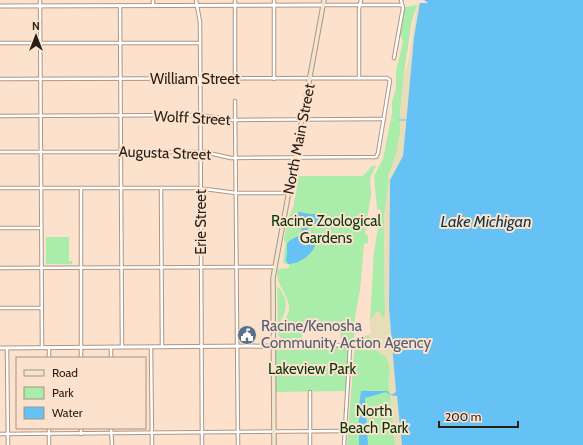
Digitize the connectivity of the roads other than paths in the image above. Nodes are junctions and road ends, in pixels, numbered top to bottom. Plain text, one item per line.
1 (40, 0) edge
2 (153, 0) edge
3 (196, 0) edge
4 (235, 0) edge
5 (274, 0) edge
6 (324, 0) edge
7 (361, 0) edge
8 (401, 0) edge
9 (153, 5) junction
10 (196, 5) junction
11 (235, 5) junction
12 (274, 5) junction
13 (324, 5) junction
14 (360, 5) junction
15 (402, 5) junction
16 (0, 6) edge
17 (40, 6) junction
18 (120, 6) junction
19 (0, 43) edge
20 (40, 43) junction
21 (120, 43) junction
22 (200, 43) junction
23 (394, 58) dead end
24 (311, 78) junction
25 (359, 78) junction
26 (40, 79) junction
27 (120, 79) junction
28 (200, 79) junction
29 (235, 79) junction
30 (274, 79) junction
31 (0, 80) edge
32 (236, 101) dead end
33 (200, 115) junction
34 (0, 116) edge
35 (41, 116) junction
36 (121, 116) junction
37 (303, 119) junction
38 (384, 119) junction
39 (236, 120) junction
40 (0, 152) edge
41 (41, 152) junction
42 (121, 152) junction
43 (201, 152) junction
44 (296, 157) junction
45 (236, 158) junction
46 (0, 188) edge
47 (41, 188) junction
48 (81, 188) junction
49 (121, 188) junction
50 (161, 188) junction
51 (201, 188) junction
52 (289, 192) junction
53 (236, 193) junction
54 (0, 228) edge
55 (41, 228) junction
56 (201, 267) junction
57 (237, 267) junction
58 (274, 267) junction
59 (0, 268) edge
60 (41, 268) junction
61 (81, 268) junction
62 (121, 268) junction
63 (161, 268) junction
64 (0, 308) edge
65 (42, 308) junction
66 (237, 346) junction
67 (273, 346) junction
68 (111, 347) junction
69 (122, 347) junction
70 (151, 347) junction
71 (162, 347) junction
72 (202, 347) junction
73 (0, 348) edge
74 (7, 348) junction
75 (42, 348) junction
76 (49, 348) junction
77 (80, 348) junction
78 (49, 357) edge
79 (80, 357) edge
80 (111, 357) edge
81 (310, 392) dead end
82 (49, 429) edge
83 (81, 429) edge
84 (111, 429) edge
85 (274, 431) junction
86 (310, 431) junction
87 (344, 431) junction
88 (202, 432) junction
89 (238, 432) junction
90 (112, 433) junction
91 (152, 433) junction
92 (0, 434) edge
93 (8, 434) junction
94 (49, 434) junction
95 (81, 434) junction
96 (8, 445) edge
97 (49, 445) edge
98 (112, 445) edge
99 (152, 445) edge
100 (202, 445) edge
101 (238, 445) edge
102 (274, 445) edge
103 (310, 445) edge
104 (344, 445) edge

1 - 17 street
2 - 9 street
3 - 10 street, Erie Street
4 - 11 street
5 - 12 street
6 - 13 main road, North Main Street
7 - 14 street
8 - 15 street
9 - 10 street
9 - 18 street
10 - 11 street
10 - 22 street, Erie Street
11 - 12 street
11 - 29 street
12 - 13 street
12 - 30 street
13 - 14 street
13 - 24 main road, North Main Street
14 - 15 street
14 - 25 street
15 - 23 street
16 - 17 street
17 - 18 street
17 - 20 street
18 - 21 street
19 - 20 street
20 - 21 street
20 - 26 street
21 - 22 street
21 - 27 street
22 - 28 street, Erie Street
24 - 25 street, William Street
24 - 30 street, William Street
24 - 37 main road, North Main Street
25 - 38 street, William Street
26 - 27 street, William Street
26 - 31 street, William Street
26 - 35 street
27 - 28 street, William Street
27 - 36 street
28 - 29 street, William Street
28 - 33 street, Erie Street
29 - 30 street, William Street
32 - 39 street
33 - 36 street, Wolff Street
33 - 39 street, Wolff Street
33 - 43 street, Erie Street
34 - 35 street, Wolff Street
35 - 36 street, Wolff Street
35 - 41 street
36 - 42 street
37 - 38 street, Wolff Street
37 - 39 street, Wolff Street
37 - 44 main road, North Main Street
38 - 44 street, Augusta Street
39 - 45 street
40 - 41 street, Augusta Street
41 - 42 street, Augusta Street
41 - 47 street
42 - 43 street, Augusta Street
42 - 49 street
43 - 45 street, Augusta Street
43 - 51 street, Erie Street
44 - 45 street, Augusta Street
44 - 52 main road, North Main Street
45 - 53 street
46 - 47 street
47 - 48 street
47 - 55 street
48 - 49 street
48 - 61 street
49 - 50 street
49 - 62 street
50 - 51 street
50 - 63 street
51 - 53 street
51 - 56 street, Erie Street
52 - 53 street
52 - 58 main road, North Main Street
53 - 57 street
54 - 55 street
55 - 60 street
56 - 57 street
56 - 63 street
56 - 72 street, Erie Street
57 - 58 street
57 - 66 street
58 - 67 main road, North Main Street
59 - 60 street
60 - 61 street
60 - 65 street
61 - 62 street
61 - 77 street
62 - 63 street
62 - 69 street
63 - 71 street
64 - 65 street
65 - 75 street
66 - 67 street
66 - 72 street
66 - 89 street
67 - 85 main road, North Main Street
67 - 87 street
68 - 69 street
68 - 77 street
68 - 80 street
69 - 70 street
70 - 71 street
70 - 91 street
71 - 72 street
72 - 88 street, Erie Street
73 - 74 street
74 - 75 street
74 - 93 street
75 - 76 street
76 - 77 street
76 - 78 street
77 - 79 street
81 - 86 street
82 - 94 street
83 - 95 street
84 - 90 street
85 - 86 street
85 - 89 street
85 - 102 main road, North Main Street
86 - 87 street
86 - 103 street
87 - 104 street
88 - 89 street
88 - 91 street
88 - 100 street, Erie Street
89 - 101 street
90 - 91 street
90 - 95 street
90 - 98 street
91 - 99 street
92 - 93 street
93 - 94 street
93 - 96 street
94 - 95 street
94 - 97 street

